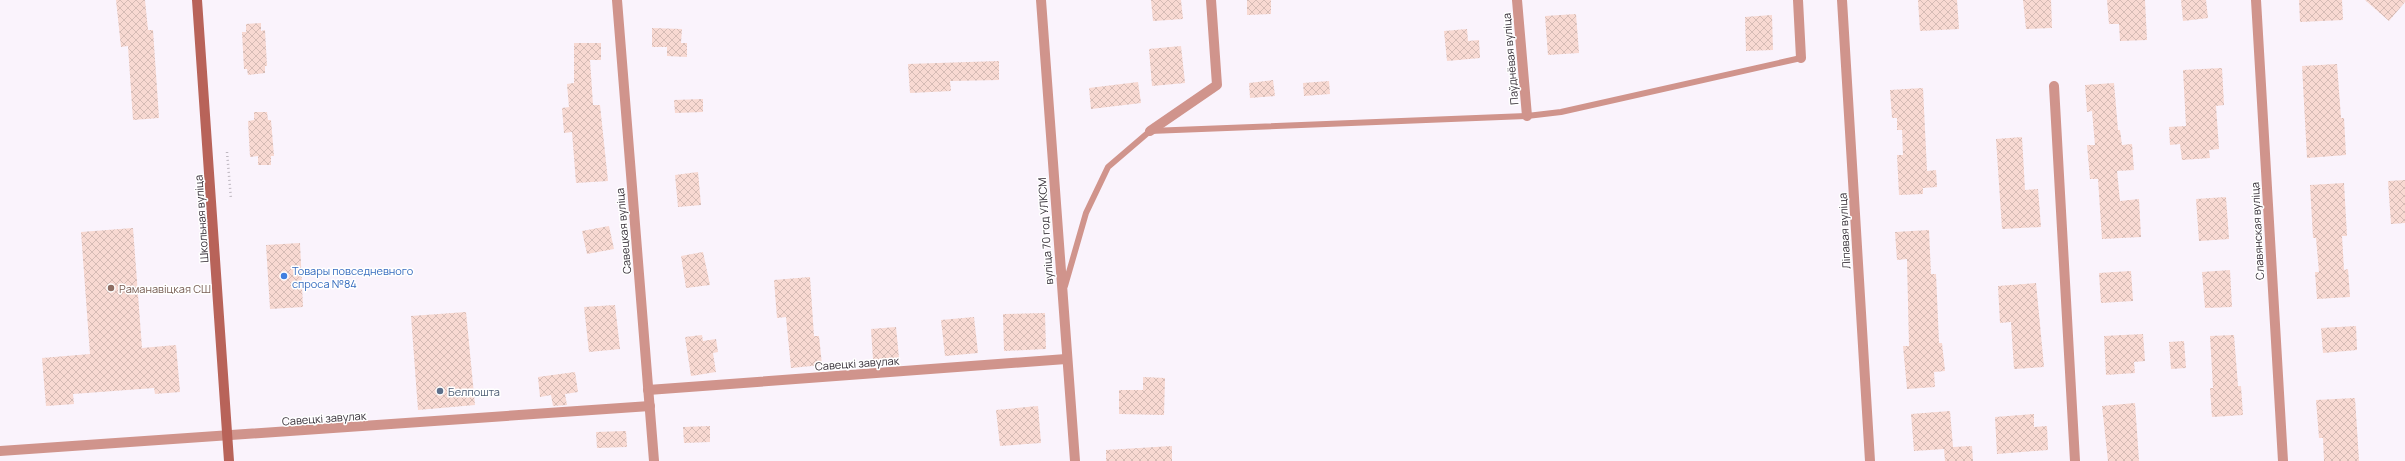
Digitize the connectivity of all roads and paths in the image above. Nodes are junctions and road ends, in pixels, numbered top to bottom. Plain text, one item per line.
1 (197, 0) edge
2 (617, 0) edge
3 (1042, 0) edge
4 (1211, 0) edge
5 (1517, 0) edge
6 (1798, 0) edge
7 (1842, 0) edge
8 (2256, 0) edge
9 (1802, 58) joint
10 (2054, 86) dead end
11 (1526, 116) junction
12 (1150, 131) junction
13 (227, 152) dead end
14 (231, 199) dead end
15 (1062, 297) junction
16 (1066, 359) junction
17 (648, 390) junction
18 (650, 406) junction
19 (228, 437) junction
20 (0, 451) edge
21 (230, 461) edge
22 (654, 461) edge
23 (1075, 461) edge
24 (1870, 461) edge
25 (2075, 461) edge
26 (2283, 461) edge

1 - 19 street, Школьная вуліца
2 - 17 street, Савецкая вуліца
3 - 15 street, вуліца 70 год УЛКСМ
4 - 12 street
5 - 11 street, Паўднёвая вуліца
6 - 9 street
7 - 24 street, Ліпавая вуліца
8 - 26 street, Славянская вуліца
9 - 11 lane
10 - 25 street
11 - 12 lane
12 - 15 lane
13 - 14 path
15 - 16 street, вуліца 70 год УЛКСМ
16 - 17 street, Савецкі завулак
16 - 23 street, вуліца 70 год УЛКСМ
17 - 18 street, Савецкая вуліца
18 - 19 street, Савецкі завулак
18 - 22 street, Савецкая вуліца
19 - 20 street, Савецкі завулак
19 - 21 street, Школьная вуліца

